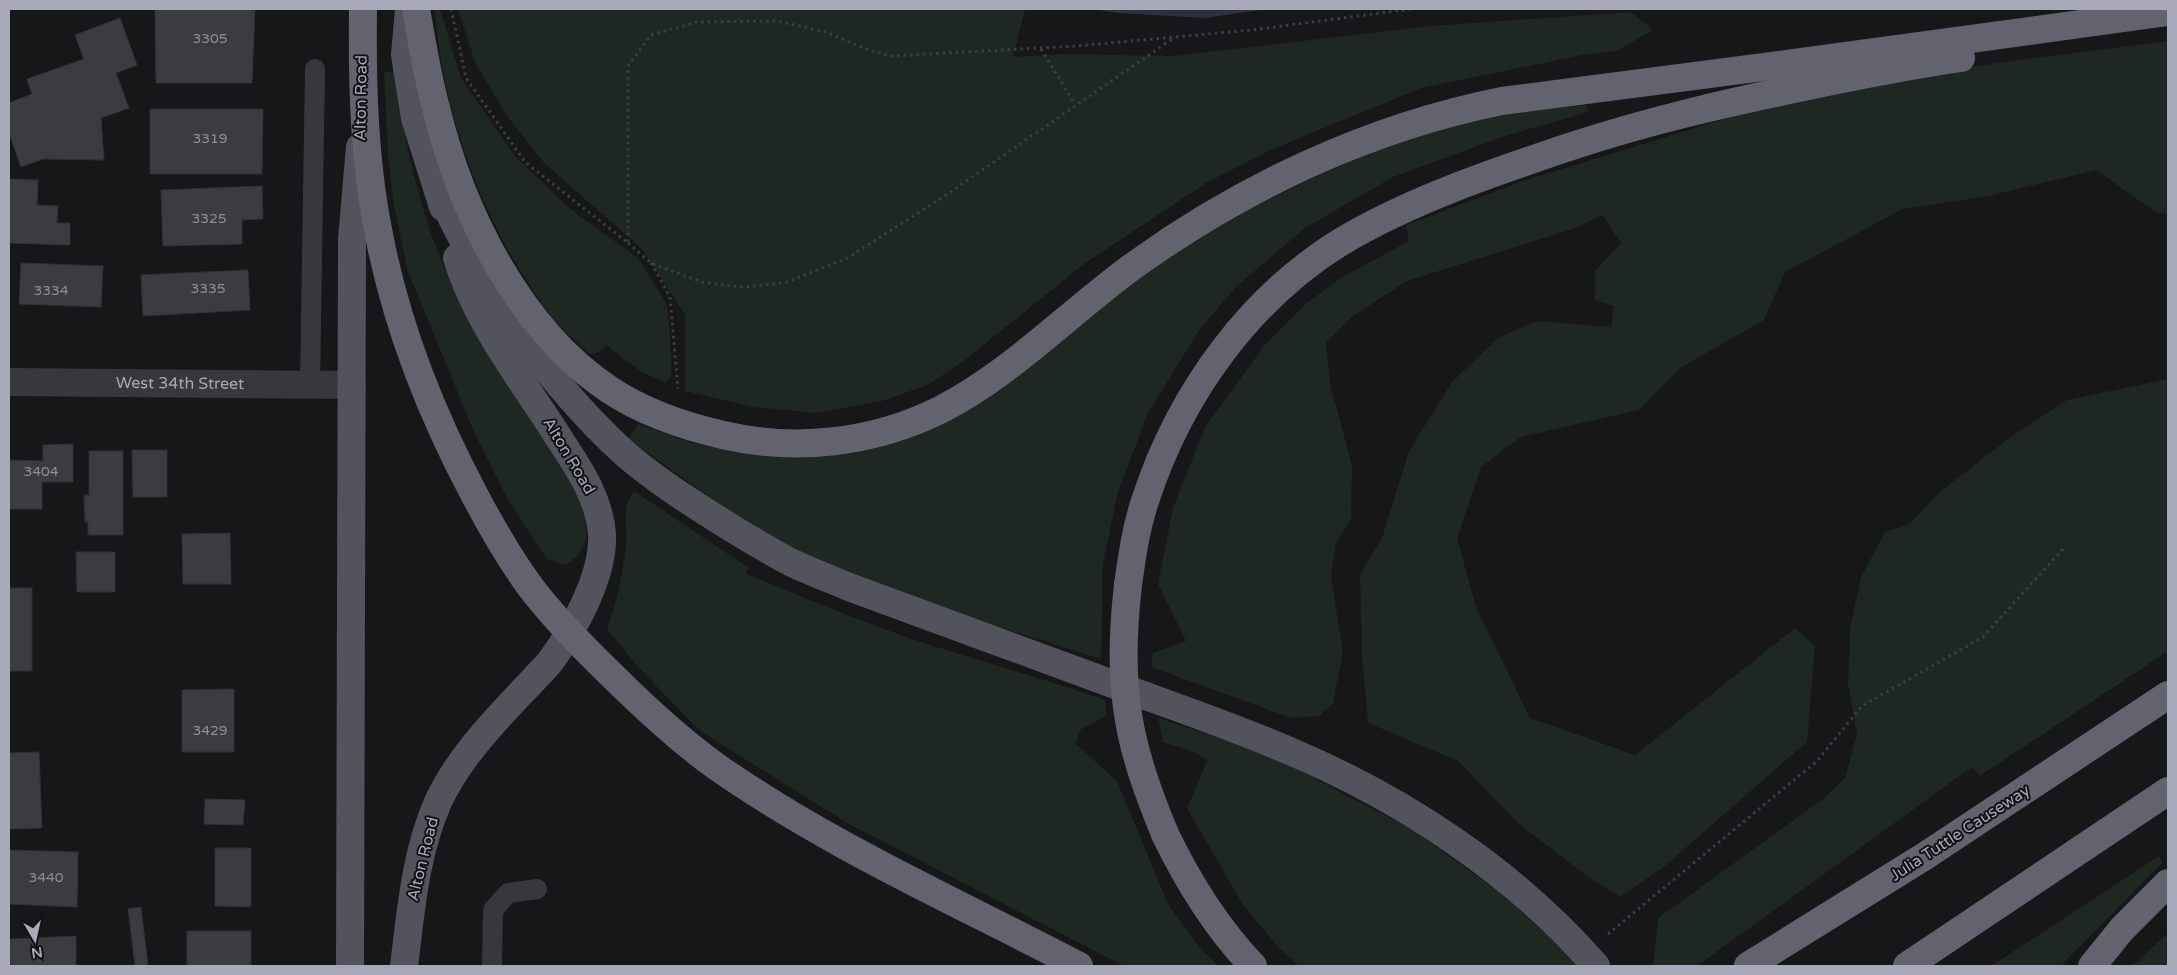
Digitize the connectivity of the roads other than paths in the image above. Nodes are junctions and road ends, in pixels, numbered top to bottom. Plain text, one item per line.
1 (363, 9) edge
2 (409, 9) edge
3 (416, 9) edge
4 (2168, 12) edge
5 (2168, 31) edge
6 (315, 69) dead end
7 (364, 108) junction
8 (438, 189) junction
9 (9, 382) edge
10 (352, 385) junction
11 (310, 386) junction
12 (569, 632) junction
13 (2168, 695) edge
14 (2168, 791) edge
15 (2168, 883) edge
16 (537, 889) dead end
17 (1591, 960) edge
18 (350, 966) edge
19 (404, 966) edge
20 (492, 966) edge
21 (1079, 966) edge
22 (1253, 966) edge
23 (1748, 966) edge
24 (1907, 966) edge
25 (2092, 966) edge

1 - 7 highway, Alton Road
2 - 8 main road, Alton Road
3 - 4 highway
5 - 22 highway, bridge
6 - 11 lane
7 - 10 main road, Alton Road
7 - 12 highway
8 - 12 main road, Alton Road
8 - 17 main road
9 - 11 street, West 34th Street
10 - 11 street, West 34th Street
10 - 18 main road, Alton Road
12 - 19 main road, Alton Road
12 - 21 highway
13 - 23 highway, Julia Tuttle Causeway
14 - 24 highway
15 - 25 highway
16 - 20 lane

